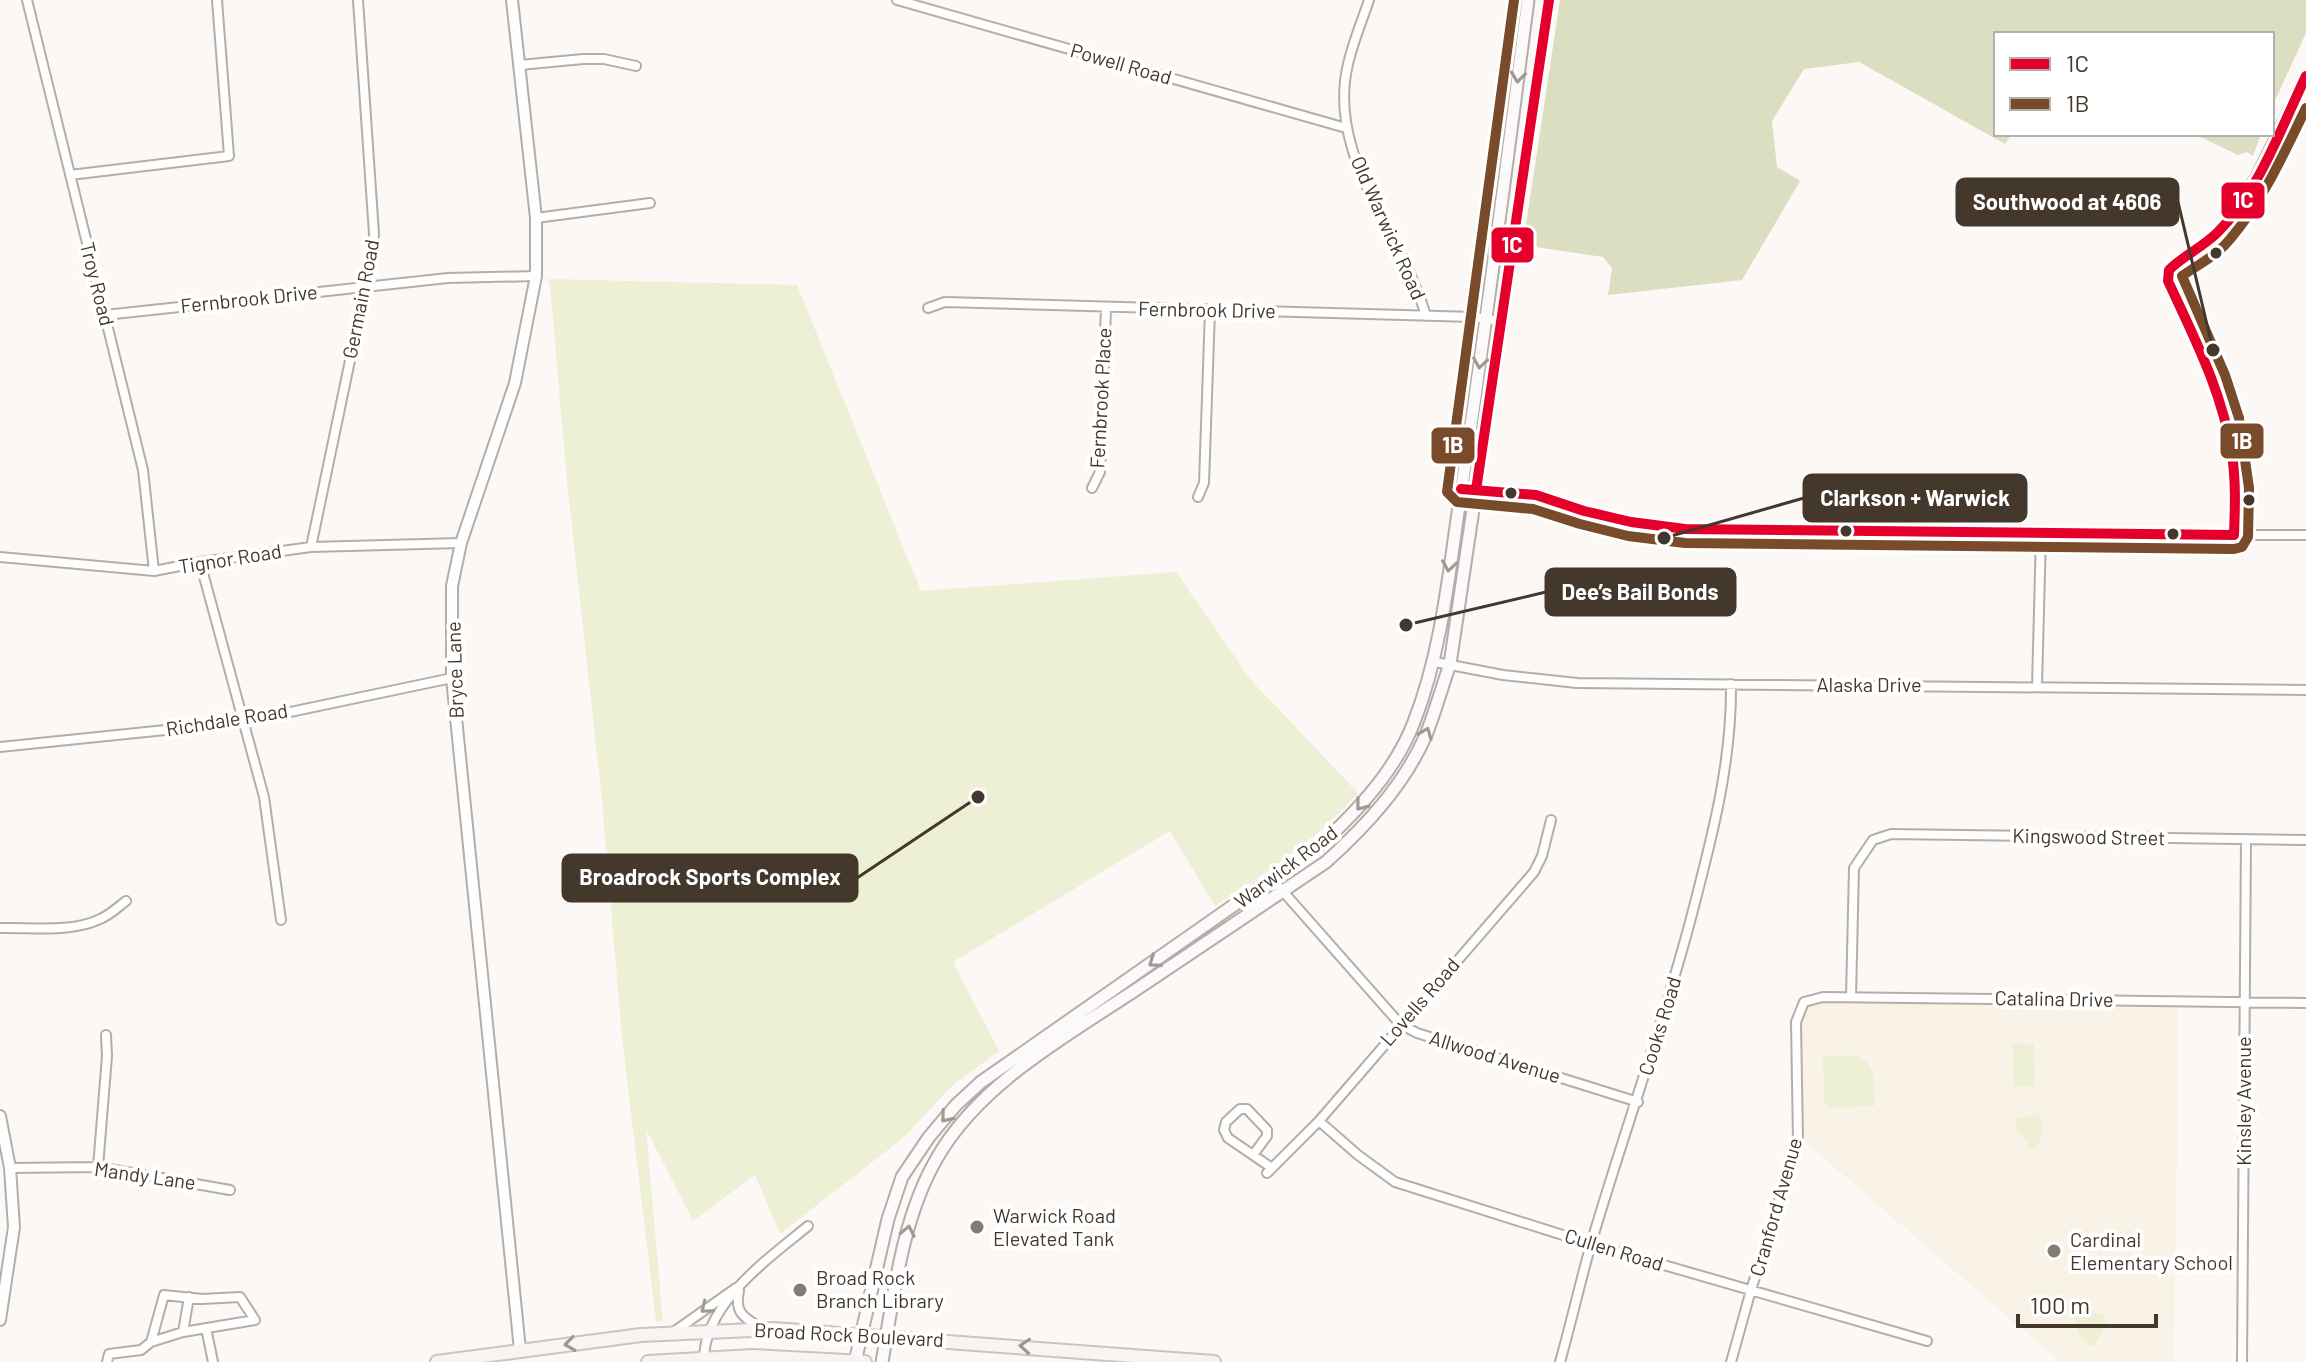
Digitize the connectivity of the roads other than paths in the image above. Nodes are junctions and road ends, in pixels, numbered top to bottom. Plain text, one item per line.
1 (27, 0) edge
2 (217, 0) edge
3 (358, 0) edge
4 (512, 0) edge
5 (897, 0) edge
6 (1369, 0) edge
7 (1528, 0) edge
8 (1549, 0) edge
9 (520, 65) junction
10 (636, 66) dead end
11 (2306, 76) edge
12 (1346, 128) junction
13 (70, 175) junction
14 (650, 203) dead end
15 (536, 218) junction
16 (536, 276) junction
17 (364, 287) junction
18 (928, 308) dead end
19 (1106, 308) junction
20 (1210, 310) junction
21 (105, 315) junction
22 (1426, 316) junction
23 (1487, 318) junction
24 (1500, 321) junction
25 (1092, 488) dead end
26 (1461, 489) junction
27 (1476, 490) junction
28 (1198, 497) dead end
29 (2041, 534) junction
30 (2234, 535) junction
31 (2306, 535) edge
32 (461, 543) junction
33 (311, 547) junction
34 (0, 557) edge
35 (200, 562) junction
36 (154, 571) junction
37 (1435, 662) junction
38 (1450, 664) junction
39 (452, 678) junction
40 (1731, 684) junction
41 (2037, 686) junction
42 (2306, 690) edge
43 (243, 722) junction
44 (0, 747) edge
45 (1551, 820) dead end
46 (2246, 839) junction
47 (2306, 840) edge
48 (1272, 879) junction
49 (1282, 892) junction
50 (126, 901) dead end
51 (281, 920) dead end
52 (0, 928) edge
53 (1851, 997) junction
54 (1804, 1002) joint
55 (2245, 1002) junction
56 (2306, 1003) edge
57 (1400, 1024) junction
58 (106, 1035) dead end
59 (1638, 1102) junction
60 (0, 1116) edge
61 (1319, 1121) junction
62 (1253, 1155) junction
63 (98, 1167) junction
64 (10, 1168) junction
65 (230, 1190) dead end
66 (808, 1226) dead end
67 (1591, 1244) junction
68 (740, 1285) junction
69 (1751, 1290) junction
70 (189, 1297) junction
71 (0, 1320) edge
72 (206, 1328) junction
73 (762, 1329) junction
74 (709, 1331) junction
75 (183, 1332) junction
76 (672, 1333) junction
77 (861, 1335) junction
78 (886, 1336) junction
79 (1927, 1341) dead end
80 (151, 1342) junction
81 (522, 1356) edge
82 (704, 1360) edge
83 (107, 1362) edge
84 (213, 1362) edge
85 (437, 1362) edge
86 (648, 1362) edge
87 (855, 1362) edge
88 (865, 1362) edge
89 (882, 1362) edge
90 (1214, 1362) edge
91 (1560, 1362) edge
92 (1731, 1362) edge
93 (2242, 1362) edge

1 - 13 street, Troy Road
2 - 13 street
3 - 17 street, Germain Road
4 - 9 street, Bryce Lane
5 - 12 street, Powell Road
6 - 12 street, Old Warwick Road
7 -> 23 main road, Warwick Road
8 - 24 main road, Warwick Road
9 - 10 street
9 - 15 street, Bryce Lane
11 - 30 street
12 - 22 street, Old Warwick Road
13 - 21 street, Troy Road
14 - 15 street
15 - 16 street, Bryce Lane
16 - 17 street, Fernbrook Drive
16 - 32 street, Bryce Lane
17 - 21 street, Fernbrook Drive
17 - 33 street, Germain Road
18 - 19 street, Fernbrook Drive
19 - 20 street, Fernbrook Drive
19 - 25 street, Fernbrook Place
20 - 22 street, Fernbrook Drive
20 - 28 street
21 - 36 street, Troy Road
22 - 23 street, Fernbrook Drive
23 - 24 street, Fernbrook Drive
23 -> 26 main road, Warwick Road
24 - 27 main road, Warwick Road
26 - 27 street
26 -> 37 main road, Warwick Road
27 - 29 street
27 - 38 main road, Warwick Road
29 - 30 street
29 - 41 street
30 - 31 street
32 - 33 street, Tignor Road
32 - 39 street, Bryce Lane
33 - 35 street, Tignor Road
34 - 36 street, Tignor Road
35 - 36 street, Tignor Road
35 - 43 street
37 - 38 street, Alaska Drive
37 -> 48 main road, Warwick Road
38 - 40 street, Alaska Drive
49 -> 38 main road, Warwick Road
39 - 43 street, Richdale Road
39 - 81 street, Bryce Lane
40 - 41 street, Alaska Drive
40 - 59 street, Cooks Road
41 - 42 street, Alaska Drive
43 - 44 street, Richdale Road
43 - 51 street
45 - 57 street, Lovells Road
46 - 47 street, Kingswood Street
46 - 53 street, Kingswood Street
46 - 55 street, Kinsley Avenue
48 - 49 street, Allwood Avenue
48 -> 77 main road, Warwick Road
49 - 57 street, Allwood Avenue
78 -> 49 main road, Warwick Road
50 - 52 street
53 - 54 street, Catalina Drive
53 - 55 street, Catalina Drive
54 - 69 street, Cranford Avenue
55 - 56 street, Catalina Drive
55 - 93 street, Kinsley Avenue
57 - 59 street, Allwood Avenue
57 - 61 street, Lovells Road
58 - 63 street
59 - 67 street, Cooks Road
60 - 64 street
61 - 62 street, Lovells Road
61 - 67 street, Cullen Road
62 - 62 street
63 - 64 street, Mandy Lane
63 - 65 street, Mandy Lane
64 - 71 street
66 - 68 street
67 - 69 street, Cullen Road
67 - 91 street, Cooks Road
68 - 73 street
68 - 74 street
68 -> 76 street
69 - 79 street, Cullen Road
69 - 92 street, Cranford Avenue
70 - 72 street
70 - 75 street
70 - 80 street
72 - 75 street
72 - 84 street
73 - 74 main road, Broad Rock Boulevard
73 - 77 main road, Broad Rock Boulevard
74 - 76 main road, Broad Rock Boulevard
74 - 82 street
75 - 80 street
76 -> 81 main road, Broad Rock Boulevard
77 - 78 main road, Broad Rock Boulevard
77 - 87 main road, Warwick Road
78 - 89 main road, Warwick Road
90 -> 78 main road, Broad Rock Boulevard
80 - 83 street
81 - 85 main road, Broad Rock Boulevard
82 - 86 main road, Broad Rock Boulevard
82 - 87 main road, Broad Rock Boulevard
87 - 88 main road, Broad Rock Boulevard

